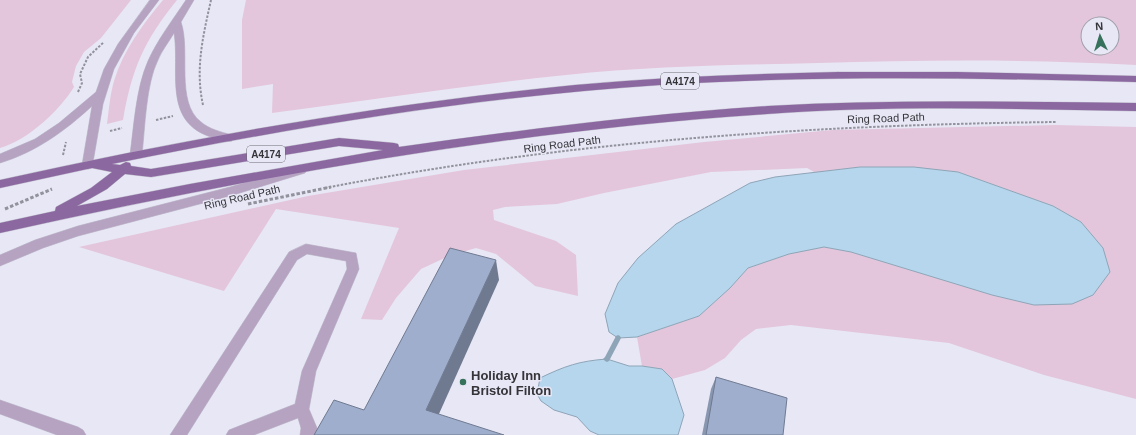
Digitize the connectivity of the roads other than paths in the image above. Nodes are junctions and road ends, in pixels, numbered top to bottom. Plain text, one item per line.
1 (155, 0) edge
2 (190, 0) edge
3 (177, 23) junction
4 (1136, 79) edge
5 (100, 94) junction
6 (1136, 107) edge
7 (228, 138) junction
8 (411, 149) junction
9 (136, 155) junction
10 (0, 159) edge
11 (324, 164) junction
12 (88, 165) junction
13 (122, 170) junction
14 (0, 184) edge
15 (43, 218) junction
16 (0, 228) edge
17 (0, 261) edge
18 (0, 407) edge
19 (302, 409) junction
20 (78, 435) edge
21 (178, 435) edge
22 (234, 435) edge
23 (308, 435) edge

1 - 5 street
2 - 3 street
3 - 7 street
3 - 9 street
4 - 7 main road, A4174
5 - 10 street
5 - 12 street
6 - 8 main road, A4174
7 - 9 main road, A4174
8 - 11 main road, A4174
8 - 13 main road, A4174
9 - 12 main road, A4174
9 - 13 main road, A4174
11 - 15 main road, A4174
11 - 17 street
12 - 13 main road, A4174
12 - 14 main road, A4174
13 - 15 main road, A4174
15 - 16 main road, A4174
18 - 20 street
19 - 21 street
19 - 22 street
19 - 23 street

